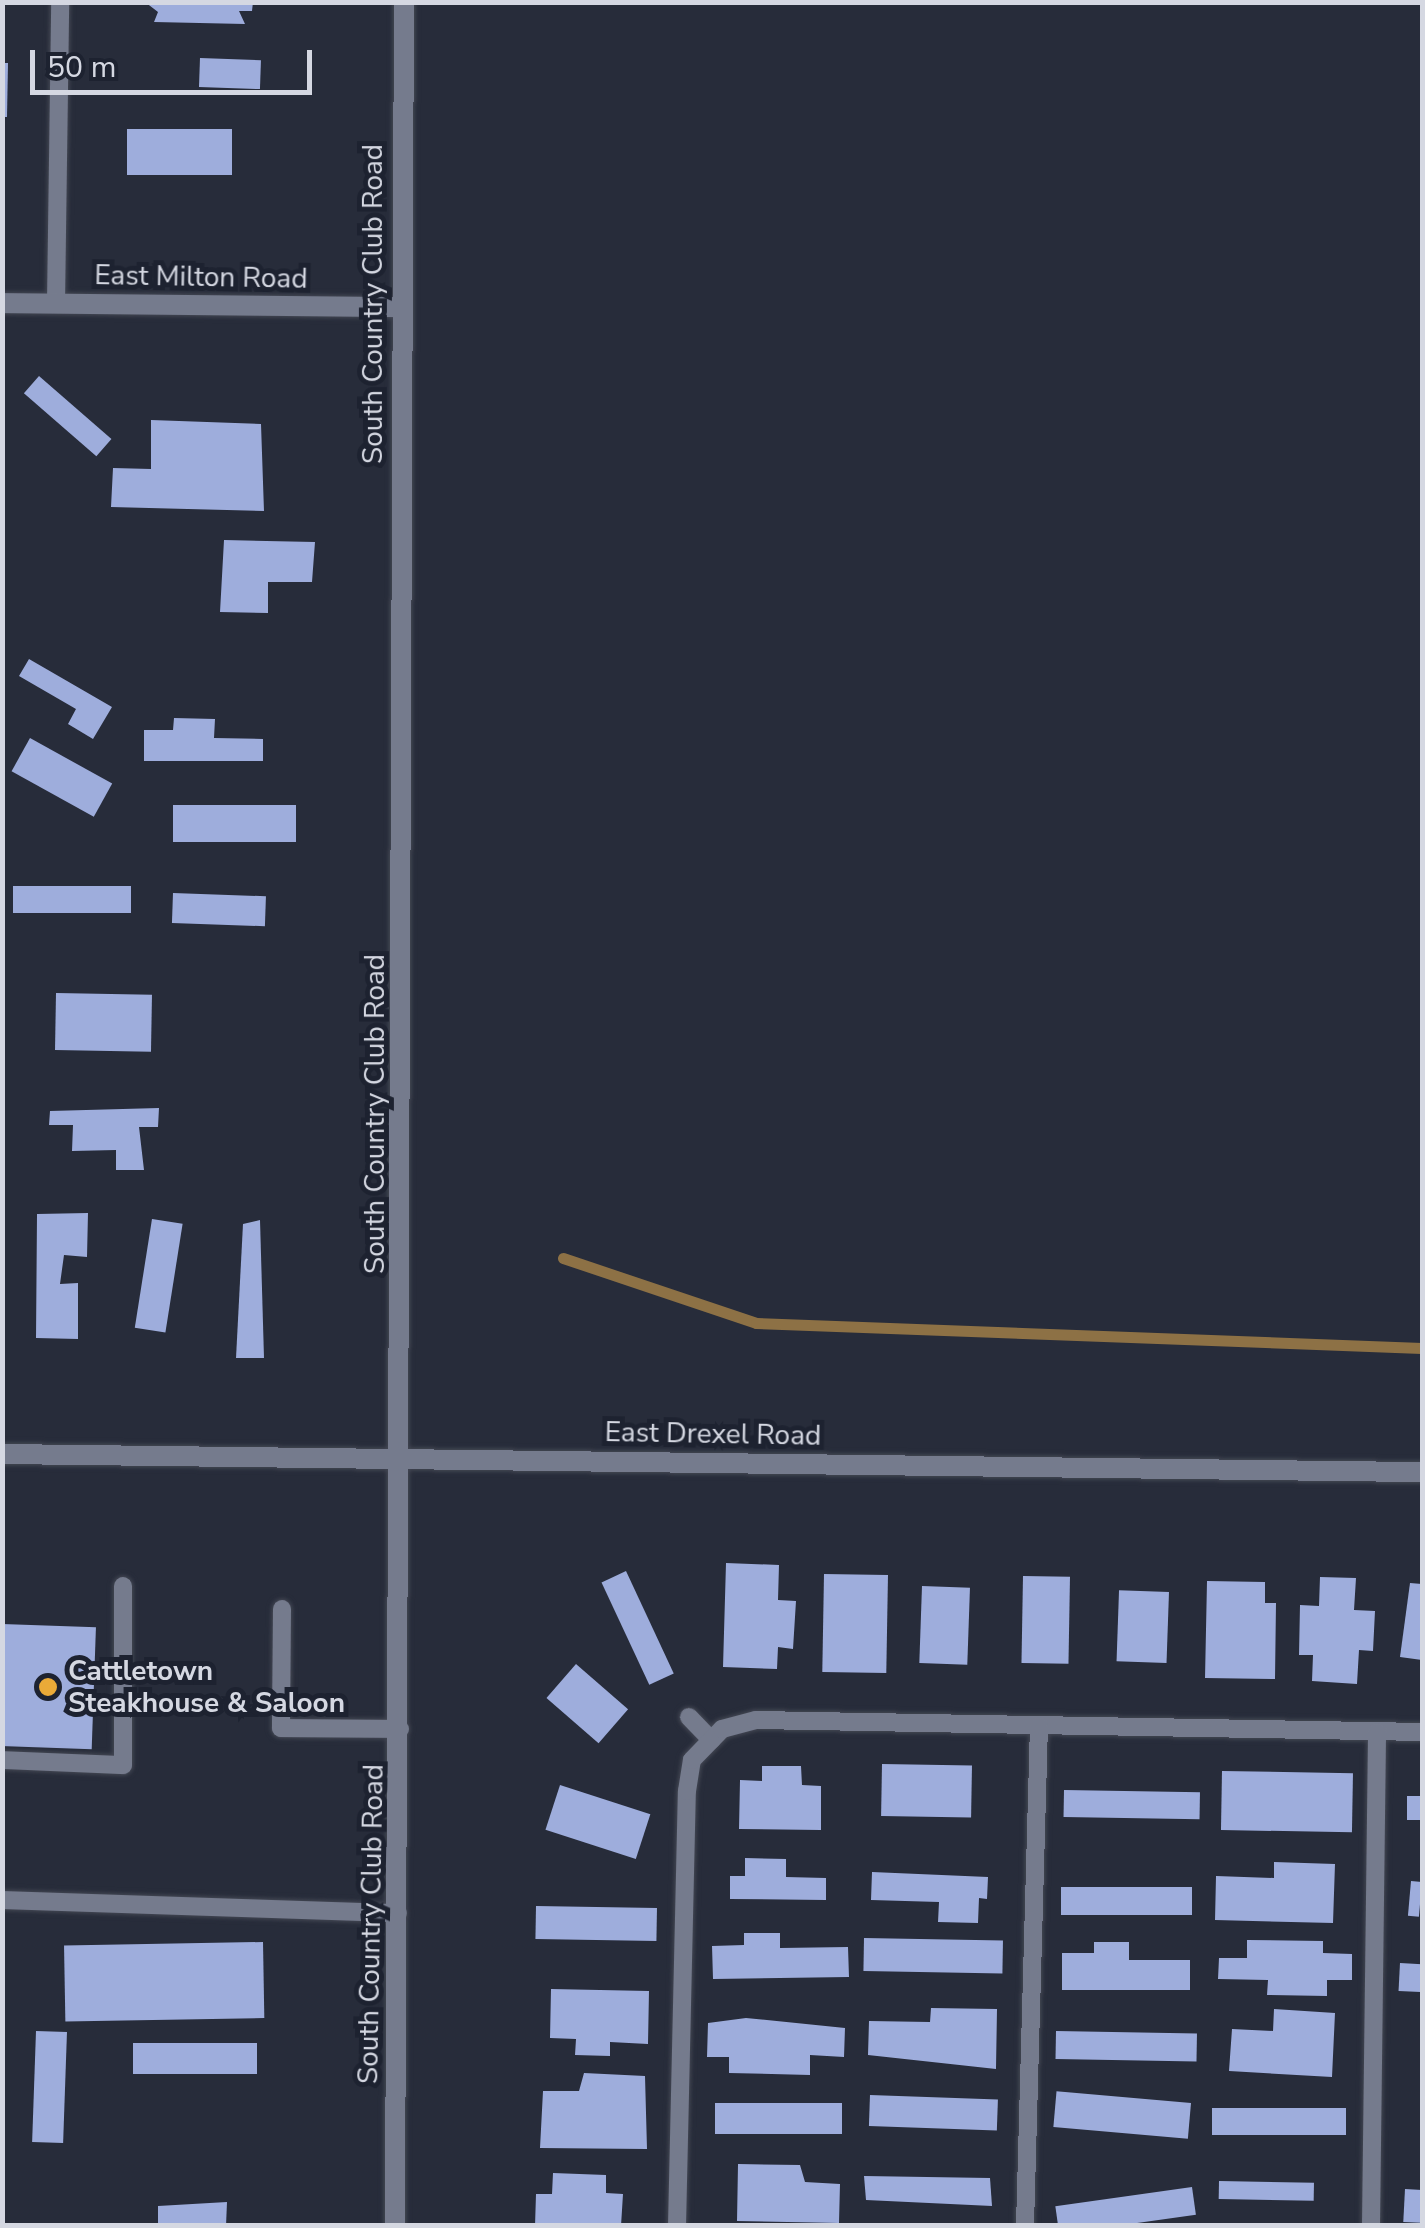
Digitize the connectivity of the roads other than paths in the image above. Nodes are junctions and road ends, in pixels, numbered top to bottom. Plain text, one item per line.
1 (60, 2) edge
2 (404, 2) edge
3 (2, 302) edge
4 (56, 303) junction
5 (399, 307) junction
6 (2, 1454) edge
7 (404, 1457) junction
8 (1422, 1472) edge
9 (122, 1586) dead end
10 (282, 1610) dead end
11 (689, 1717) dead end
12 (1039, 1726) junction
13 (400, 1729) junction
14 (1377, 1732) junction
15 (1422, 1732) edge
16 (712, 1740) junction
17 (2, 1760) edge
18 (3, 1900) edge
19 (398, 1913) junction
20 (395, 2226) edge
21 (677, 2226) edge
22 (1025, 2226) edge
23 (1371, 2226) edge

1 - 4 lane
2 - 5 street, South Country Club Road
3 - 4 street, East Milton Road
4 - 5 street, East Milton Road
5 - 7 street, South Country Club Road
6 - 7 street, East Drexel Road
7 - 8 street, East Drexel Road
7 - 13 street, South Country Club Road
9 - 17 lane
10 - 13 lane
11 - 16 lane
12 - 14 lane
12 - 16 lane
12 - 22 lane
13 - 19 street, South Country Club Road
14 - 15 lane
14 - 23 lane
16 - 21 lane
18 - 19 lane
19 - 20 street, South Country Club Road

